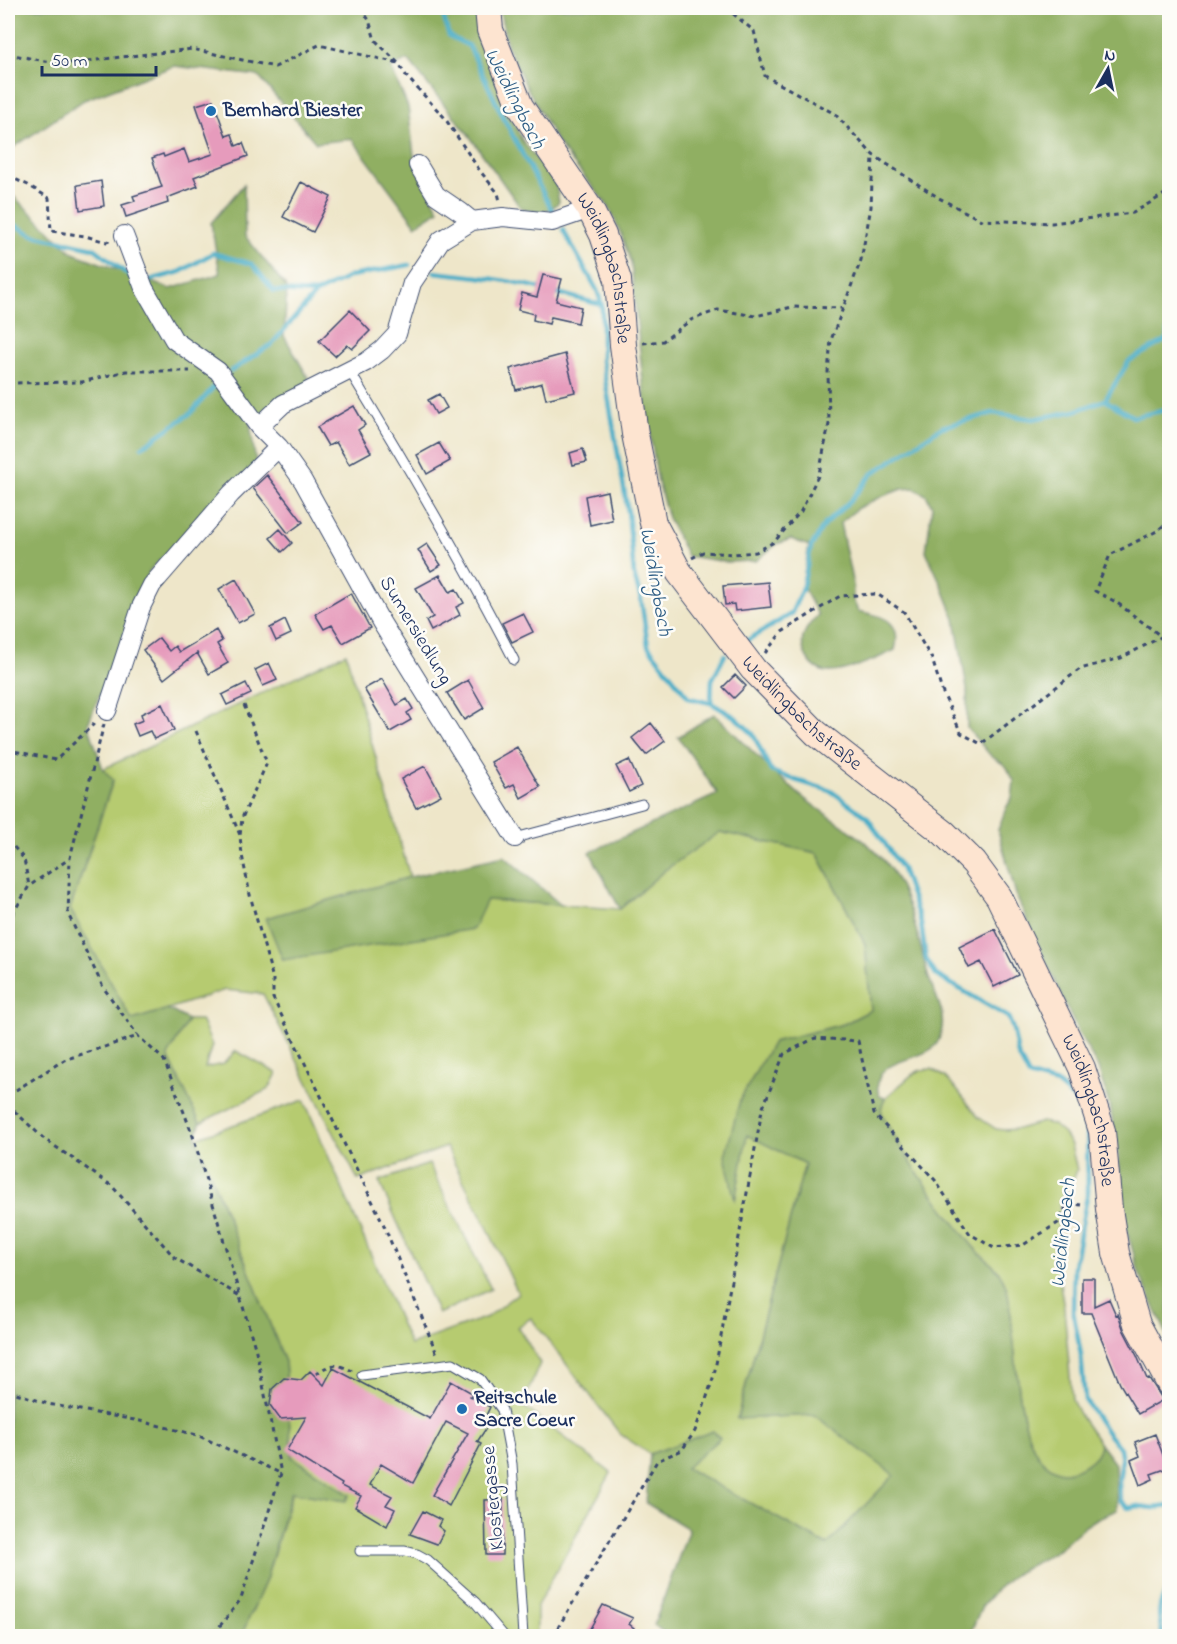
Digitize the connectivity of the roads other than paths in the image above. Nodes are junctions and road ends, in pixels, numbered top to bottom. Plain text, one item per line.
1 (488, 8) edge
2 (418, 165) dead end
3 (590, 210) junction
4 (472, 221) junction
5 (124, 235) road end
6 (349, 370) junction
7 (259, 427) junction
8 (279, 447) junction
9 (514, 660) dead end
10 (107, 711) road end
11 (642, 804) dead end
12 (515, 837) joint
13 (362, 1375) road end
14 (1170, 1384) edge
15 (360, 1551) dead end
16 (502, 1636) edge
17 (523, 1636) edge

1 - 3 main road, Weidlingbachstraße
2 - 4 street
3 - 4 street
3 - 14 main road, Weidlingbachstraße
4 - 6 street
5 - 7 street, Sumersiedlung
6 - 7 street
6 - 9 lane
7 - 8 street, Sumersiedlung
8 - 10 street
8 - 12 street, Sumersiedlung
11 - 12 lane
13 - 17 lane, Klostergasse
15 - 16 lane

